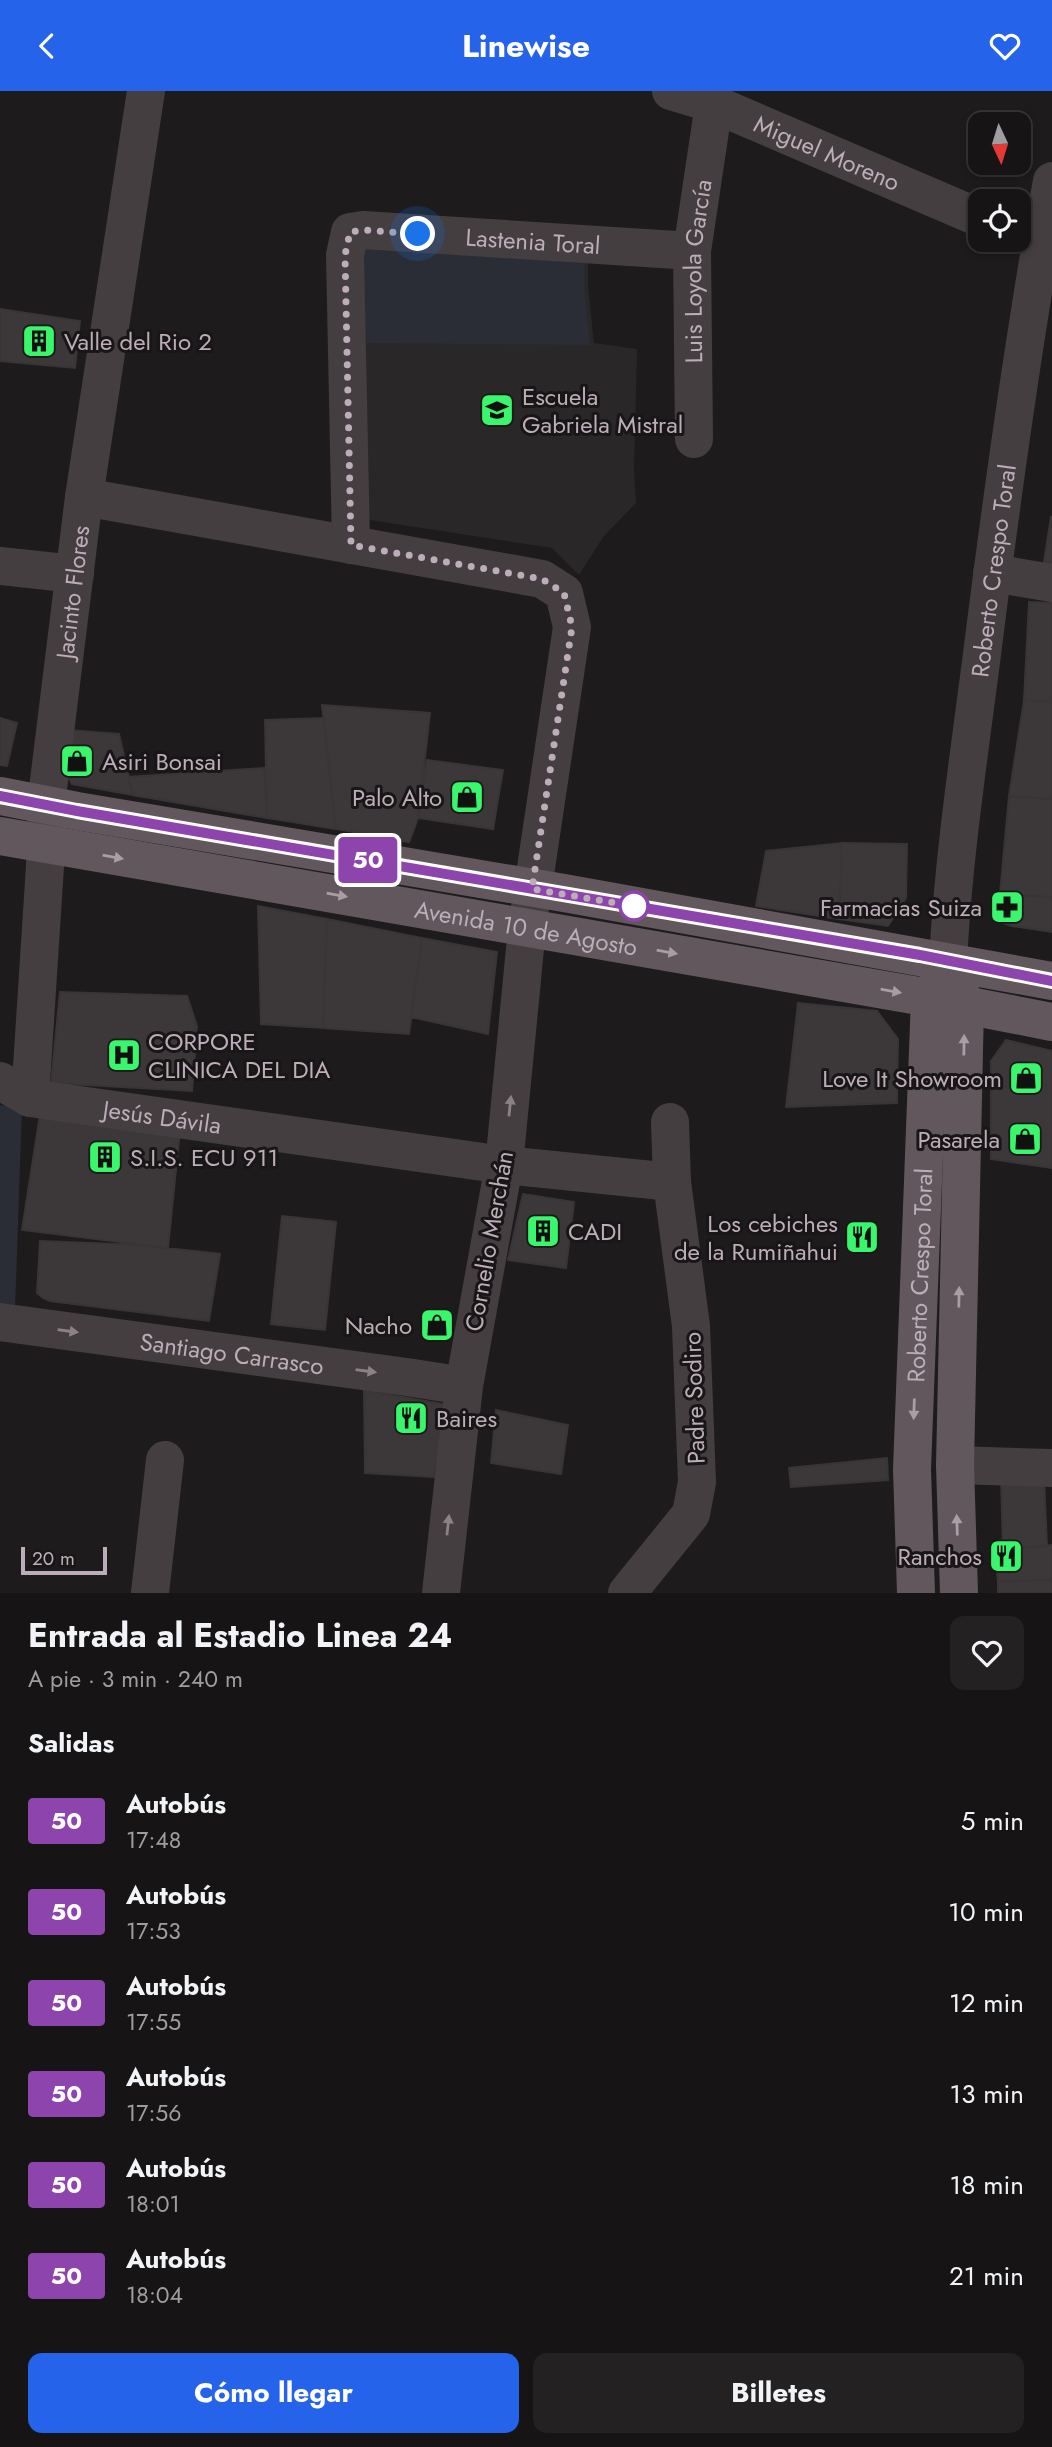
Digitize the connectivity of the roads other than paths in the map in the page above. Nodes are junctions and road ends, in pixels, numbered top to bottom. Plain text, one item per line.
1 (146, 91) edge
2 (671, 91) edge
3 (714, 104) junction
4 (1052, 181) edge
5 (968, 213) edge
6 (692, 251) junction
7 (1034, 253) edge
8 (694, 439) dead end
9 (85, 497) junction
10 (351, 545) junction
11 (0, 566) edge
12 (992, 573) junction
13 (75, 574) junction
14 (1052, 583) edge
15 (0, 796) edge
16 (46, 804) junction
17 (0, 836) edge
18 (46, 846) junction
19 (532, 889) junction
20 (527, 928) junction
21 (948, 962) junction
22 (1052, 981) edge
23 (948, 1002) junction
24 (1052, 1022) edge
25 (15, 1090) edge
26 (670, 1122) dead end
27 (504, 1165) junction
28 (672, 1182) junction
29 (0, 1322) edge
30 (464, 1387) junction
31 (165, 1460) dead end
32 (955, 1465) junction
33 (1052, 1468) edge
34 (150, 1593) edge
35 (440, 1593) edge
36 (627, 1593) edge
37 (916, 1593) edge
38 (959, 1593) edge

1 - 9 street, Jacinto Flores
2 - 3 street, Miguel Moreno
3 - 5 street, Miguel Moreno
3 - 6 street, Luis Loyola García
4 - 7 street, Roberto Crespo Toral
6 - 8 street, Luis Loyola García
6 - 10 street, Lastenia Toral
7 - 12 street, Roberto Crespo Toral
9 - 10 street, Cornelio Merchán
9 - 13 street, Jacinto Flores
10 - 19 street, Cornelio Merchán
11 - 13 street
12 - 14 street
12 - 21 street, Roberto Crespo Toral
13 - 16 street, Jacinto Flores
15 - 16 main road, Avenida 10 de Agosto
16 - 18 street, Jacinto Flores
16 - 19 main road, Avenida 10 de Agosto
17 - 18 main road, Avenida 10 de Agosto
18 -> 20 main road, Avenida 10 de Agosto
18 - 25 street, Jacinto Flores
19 - 20 street, Cornelio Merchán
19 - 21 main road, Avenida 10 de Agosto
20 -> 23 main road, Avenida 10 de Agosto
27 -> 20 street, Cornelio Merchán
21 - 22 main road, Avenida 10 de Agosto
21 - 23 main road, Roberto Crespo Toral
23 - 24 main road, Avenida 10 de Agosto
32 -> 23 main road, Roberto Crespo Toral
23 -> 37 main road, Roberto Crespo Toral
25 - 27 street, Jesús Dávila
26 - 28 street, Padre Sodiro
27 - 28 street
27 - 30 street, Cornelio Merchán
28 - 36 street, Padre Sodiro
29 -> 30 street, Santiago Carrasco
35 -> 30 street, Cornelio Merchán
31 - 34 street
32 - 33 street
38 -> 32 main road, Roberto Crespo Toral

